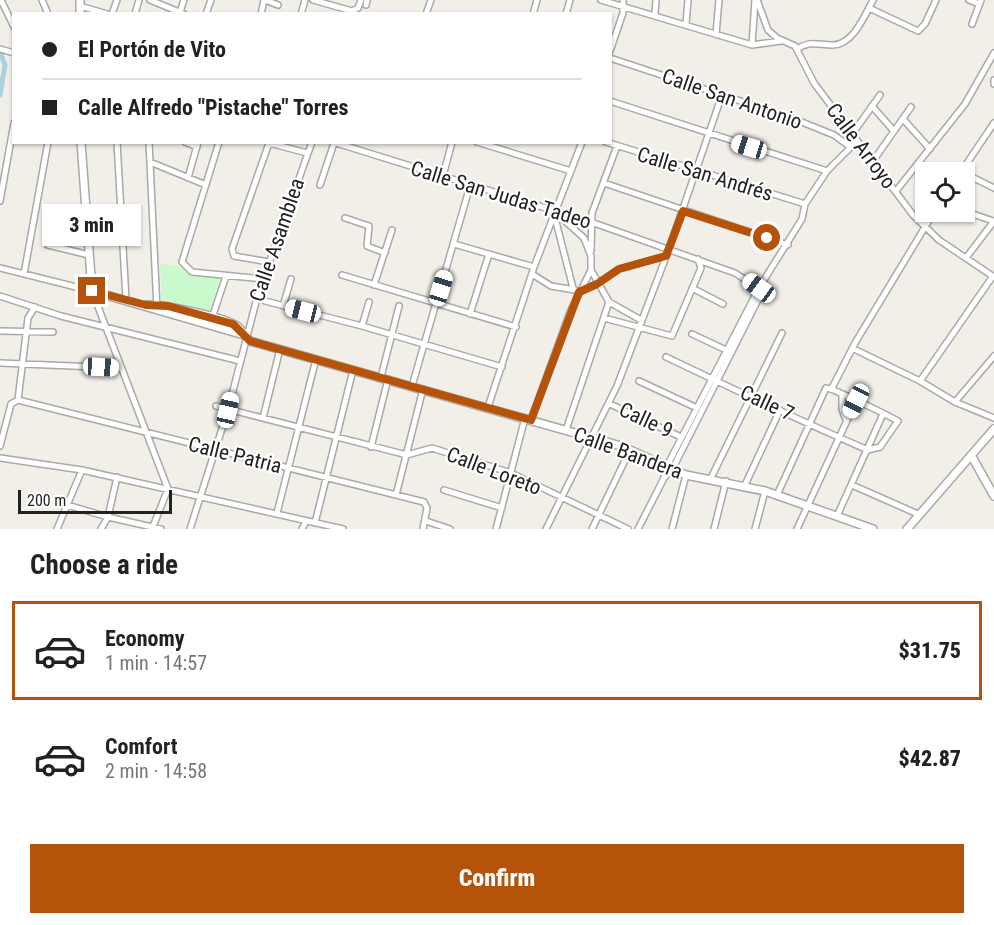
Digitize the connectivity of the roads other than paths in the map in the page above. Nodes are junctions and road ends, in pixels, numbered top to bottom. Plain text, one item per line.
1 (1, 0) edge
2 (44, 0) edge
3 (150, 0) edge
4 (265, 0) edge
5 (314, 0) edge
6 (601, 0) edge
7 (656, 0) edge
8 (688, 0) edge
9 (719, 0) edge
10 (756, 0) edge
11 (873, 0) edge
12 (936, 0) edge
13 (969, 0) edge
14 (365, 2) edge
15 (980, 2) edge
16 (622, 3) edge
17 (278, 5) dead end
18 (80, 6) edge
19 (869, 8) junction
20 (47, 10) edge
21 (100, 12) edge
22 (180, 12) edge
23 (655, 14) junction
24 (12, 23) edge
25 (686, 24) junction
26 (972, 24) dead end
27 (716, 34) junction
28 (783, 41) junction
29 (612, 45) edge
30 (752, 45) junction
31 (797, 49) junction
32 (994, 53) edge
33 (612, 59) edge
34 (722, 95) junction
35 (880, 95) dead end
36 (612, 102) edge
37 (872, 106) junction
38 (910, 107) dead end
39 (903, 119) junction
40 (994, 123) edge
41 (893, 130) junction
42 (852, 133) junction
43 (12, 134) edge
44 (710, 134) junction
45 (857, 141) junction
46 (48, 144) edge
47 (81, 144) edge
48 (117, 144) edge
49 (149, 144) edge
50 (218, 144) edge
51 (269, 144) edge
52 (273, 144) edge
53 (311, 144) edge
54 (334, 144) edge
55 (452, 144) edge
56 (483, 144) edge
57 (581, 144) edge
58 (612, 144) edge
59 (197, 145) edge
60 (352, 145) edge
61 (617, 146) junction
62 (849, 146) junction
63 (930, 149) junction
64 (307, 153) junction
65 (873, 161) junction
66 (150, 162) junction
67 (969, 162) edge
68 (571, 171) junction
69 (827, 171) junction
70 (695, 172) junction
71 (443, 176) junction
72 (188, 178) junction
73 (975, 178) edge
74 (604, 183) junction
75 (206, 185) junction
76 (320, 185) dead end
77 (470, 186) junction
78 (994, 188) edge
79 (896, 191) junction
80 (0, 201) edge
81 (805, 204) junction
82 (683, 211) junction
83 (555, 213) junction
84 (52, 215) dead end
85 (975, 215) edge
86 (345, 218) dead end
87 (994, 221) edge
88 (591, 222) junction
89 (928, 222) edge
90 (87, 224) junction
91 (925, 226) junction
92 (392, 230) dead end
93 (454, 244) junction
94 (48, 245) dead end
95 (788, 245) junction
96 (385, 253) junction
97 (668, 253) junction
98 (489, 254) junction
99 (89, 255) junction
100 (591, 256) junction
101 (966, 258) junction
102 (698, 259) junction
103 (269, 262) junction
104 (710, 265) junction
105 (534, 267) junction
106 (0, 268) edge
107 (701, 268) junction
108 (591, 270) junction
109 (24, 274) junction
110 (532, 274) junction
111 (342, 275) dead end
112 (226, 276) junction
113 (994, 276) edge
114 (263, 279) junction
115 (291, 279) dead end
116 (597, 284) junction
117 (374, 285) junction
118 (692, 288) junction
119 (576, 290) junction
120 (761, 290) junction
121 (92, 291) junction
122 (258, 294) junction
123 (0, 296) edge
124 (126, 299) junction
125 (369, 302) dead end
126 (609, 302) junction
127 (723, 304) dead end
128 (436, 305) junction
129 (283, 306) junction
130 (399, 306) dead end
131 (35, 307) junction
132 (157, 307) junction
133 (470, 314) junction
134 (604, 316) junction
135 (212, 318) junction
136 (641, 320) junction
137 (104, 326) junction
138 (362, 326) junction
139 (516, 327) junction
140 (638, 328) junction
141 (0, 331) edge
142 (27, 331) junction
143 (53, 332) dead end
144 (782, 333) dead end
145 (392, 334) junction
146 (692, 334) dead end
147 (244, 336) junction
148 (424, 344) junction
149 (280, 349) junction
150 (854, 349) junction
151 (726, 350) junction
152 (994, 356) edge
153 (666, 357) dead end
154 (316, 359) junction
155 (240, 361) junction
156 (0, 363) edge
157 (23, 363) junction
158 (502, 367) junction
159 (120, 368) junction
160 (353, 370) junction
161 (385, 378) junction
162 (715, 380) junction
163 (639, 381) dead end
164 (920, 381) junction
165 (412, 386) junction
166 (832, 388) junction
167 (423, 389) junction
168 (749, 395) junction
169 (843, 395) junction
170 (18, 400) junction
171 (856, 401) junction
172 (955, 402) junction
173 (610, 404) junction
174 (216, 406) dead end
175 (488, 407) junction
176 (697, 408) junction
177 (228, 410) junction
178 (780, 410) junction
179 (883, 414) junction
180 (263, 418) junction
181 (994, 418) edge
182 (528, 419) junction
183 (846, 420) junction
184 (809, 422) junction
185 (298, 428) junction
186 (994, 429) edge
187 (566, 430) junction
188 (145, 432) junction
189 (590, 437) junction
190 (681, 437) junction
191 (838, 437) junction
192 (336, 438) junction
193 (0, 447) edge
194 (371, 447) junction
195 (215, 450) junction
196 (630, 450) junction
197 (868, 450) junction
198 (407, 455) junction
199 (971, 455) junction
200 (0, 458) edge
201 (288, 468) junction
202 (669, 469) junction
203 (82, 470) junction
204 (511, 473) junction
205 (686, 475) junction
206 (117, 477) junction
207 (326, 477) junction
208 (710, 480) junction
209 (726, 481) junction
210 (745, 485) junction
211 (852, 485) junction
212 (168, 489) junction
213 (444, 490) dead end
214 (765, 491) junction
215 (198, 495) junction
216 (396, 495) junction
217 (777, 495) junction
218 (994, 496) edge
219 (562, 498) junction
220 (67, 505) junction
221 (806, 505) junction
222 (502, 508) junction
223 (277, 513) junction
224 (598, 515) junction
225 (920, 515) junction
226 (837, 516) junction
227 (108, 517) junction
228 (306, 521) junction
229 (426, 521) junction
230 (315, 523) junction
231 (152, 528) edge
232 (57, 529) edge
233 (101, 529) edge
234 (161, 529) edge
235 (190, 529) edge
236 (302, 529) edge
237 (343, 529) edge
238 (423, 529) edge
239 (450, 529) edge
240 (496, 529) edge
241 (546, 529) edge
242 (592, 529) edge
243 (628, 529) edge
244 (638, 529) edge
245 (672, 529) edge
246 (714, 529) edge
247 (756, 529) edge
248 (797, 529) edge
249 (873, 529) edge
250 (907, 529) edge

1 - 24 street
2 - 20 street
3 - 22 street
4 - 17 street
5 - 14 street
6 - 16 street
7 - 23 street
8 - 25 street
9 - 27 street
10 - 28 street
10 - 30 street
11 - 19 street
12 - 19 street
13 - 15 street
15 - 26 street
16 - 23 street
16 - 29 street
18 - 21 street
19 - 31 street
23 - 25 street
25 - 27 street
27 - 30 street
28 - 30 street
28 - 31 street
31 - 42 street, Calle Arroyo
32 - 63 street
33 - 34 street, Calle San Antonio
34 - 44 street
34 - 62 street, Calle San Antonio
35 - 37 street
36 - 44 street
37 - 41 street
37 - 42 street
38 - 39 street
39 - 41 street
39 - 63 street
40 - 67 street
41 - 65 street
42 - 45 street, Calle Arroyo
43 - 80 street
44 - 69 street
44 - 70 street
45 - 62 street
45 - 65 street, Calle Arroyo
46 - 109 street
47 - 90 street
48 - 124 street
49 - 66 street
50 - 75 street
51 - 103 street
52 - 64 street
53 - 64 street, Calle Asamblea
54 - 76 street
55 - 71 street
56 - 68 street
57 - 68 street
58 - 61 street, Calle San Andrés
59 - 72 street
60 - 71 street, Calle San Judas Tadeo
61 - 70 street, Calle San Andrés
61 - 74 street
62 - 69 street
63 - 79 street
64 - 103 street, Calle Asamblea
65 - 79 street, Calle Arroyo
66 - 72 street
66 - 132 street
68 - 83 street
69 - 81 street
70 - 81 street, Calle San Andrés
70 - 82 street
71 - 77 street, Calle San Judas Tadeo
72 - 75 street
73 - 78 street
74 - 82 street
74 - 88 street
75 - 112 street
77 - 83 street, Calle San Judas Tadeo
77 - 93 street
79 - 91 street, Calle Arroyo
81 - 95 street
82 - 95 street
82 - 97 street
83 - 88 street, Calle San Judas Tadeo
83 - 100 street
83 - 105 street
83 - 119 street
84 - 90 street
85 - 87 street
86 - 96 street
87 - 101 street
88 - 97 street, Calle San Judas Tadeo
88 - 100 street
89 - 91 street
90 - 99 street
91 - 101 street, Calle Arroyo
91 - 150 street
92 - 96 street
93 - 98 street
93 - 128 street
94 - 99 street
95 - 120 street
96 - 117 street
97 - 102 street, Calle San Judas Tadeo
97 - 116 street
97 - 136 street
98 - 105 street
98 - 133 street
99 - 121 street
100 - 108 street
101 - 113 street, Calle Arroyo
102 - 104 street, Calle San Judas Tadeo
102 - 107 street
103 - 114 street, Calle Asamblea
104 - 107 street
104 - 120 street, Calle San Judas Tadeo
105 - 110 street
106 - 109 street
107 - 118 street
108 - 116 street
108 - 119 street
109 - 121 street
110 - 119 street
110 - 139 street
111 - 117 street
112 - 114 street
112 - 135 street
113 - 164 street
114 - 122 street, Calle Asamblea
115 - 129 street
116 - 119 street
116 - 126 street
117 - 128 street
118 - 127 street
118 - 140 street
119 - 182 street
120 - 151 street
120 - 162 street
121 - 124 street
121 - 137 street
122 - 129 street
122 - 147 street, Calle Asamblea
123 - 131 street
124 - 132 street
125 - 138 street
126 - 134 street
126 - 136 street
128 - 133 street
128 - 148 street
129 - 138 street
130 - 145 street
131 - 137 street
131 - 142 street
132 - 135 street
132 - 147 street
133 - 139 street
134 - 140 street
134 - 187 street
135 - 147 street
136 - 140 street
137 - 155 street
137 - 159 street
138 - 145 street
139 - 158 street
140 - 173 street
141 - 142 street
142 - 143 street
142 - 157 street
144 - 168 street
145 - 148 street
145 - 161 street
146 - 151 street
147 - 149 street, Calle Bandera
147 - 155 street, Calle Asamblea
148 - 158 street
148 - 165 street
149 - 154 street, Calle Bandera
149 - 180 street
150 - 164 street
150 - 166 street
151 - 162 street
152 - 172 street
153 - 162 street, Calle 7
154 - 160 street, Calle Bandera
154 - 185 street
155 - 177 street, Calle Asamblea
156 - 157 street
157 - 159 street
157 - 170 street
158 - 175 street
159 - 188 street
160 - 161 street, Calle Bandera
160 - 192 street
161 - 165 street, Calle Bandera
161 - 194 street
162 - 168 street, Calle 7
162 - 176 street
162 - 202 street
163 - 176 street
164 - 172 street
165 - 167 street, Calle Bandera
166 - 169 street
166 - 184 street
167 - 175 street, Calle Bandera
167 - 198 street
168 - 178 street, Calle 7
168 - 208 street
169 - 171 street
169 - 183 street
170 - 188 street, Calle Patria
170 - 193 street
171 - 179 street
171 - 183 street
172 - 181 street
173 - 189 street
173 - 190 street, Calle 9
174 - 177 street, Calle Loreto
175 - 182 street, Calle Bandera
176 - 190 street
177 - 180 street, Calle Loreto
177 - 195 street, Calle Asamblea
178 - 184 street, Calle 7
178 - 210 street
179 - 197 street
179 - 197 street
180 - 185 street, Calle Loreto
182 - 187 street, Calle Bandera
182 - 204 street
183 - 191 street
184 - 191 street, Calle 7
184 - 217 street
185 - 192 street, Calle Loreto
185 - 201 street
186 - 199 street
187 - 189 street, Calle Bandera
188 - 195 street, Calle Patria
188 - 212 street
189 - 196 street, Calle Bandera
189 - 219 street
190 - 202 street
191 - 197 street, Calle 7
191 - 221 street
192 - 194 street, Calle Loreto
192 - 207 street
194 - 198 street, Calle Loreto
195 - 201 street, Calle Patria
195 - 215 street, Calle Asamblea
196 - 202 street, Calle Bandera
196 - 224 street
197 - 211 street
198 - 204 street, Calle Loreto
198 - 216 street
199 - 218 street
199 - 225 street
200 - 203 street
201 - 207 street, Calle Patria
201 - 223 street
202 - 205 street, Calle Bandera
202 - 244 street
203 - 206 street
203 - 220 street
204 - 219 street, Calle Loreto
204 - 222 street
205 - 208 street, Calle Bandera
205 - 245 street
206 - 212 street
206 - 227 street
207 - 216 street, Calle Patria
207 - 230 street
208 - 209 street, Calle Bandera
209 - 210 street, Calle Bandera
209 - 246 street
210 - 214 street, Calle Bandera
211 - 225 street
211 - 226 street
212 - 215 street
212 - 231 street
213 - 222 street
214 - 217 street, Calle Bandera
214 - 247 street
215 - 223 street
215 - 235 street, Calle Asamblea
216 - 229 street, Calle Patria
217 - 221 street, Calle Bandera
219 - 224 street, Calle Loreto
219 - 241 street
220 - 227 street
220 - 232 street
221 - 226 street, Calle Bandera
221 - 248 street
222 - 240 street
223 - 228 street
224 - 242 street
224 - 243 street, Calle Loreto
225 - 250 street
226 - 249 street, Calle Bandera
227 - 231 street
227 - 233 street
228 - 230 street
228 - 236 street
229 - 238 street
229 - 239 street
230 - 237 street
231 - 234 street

